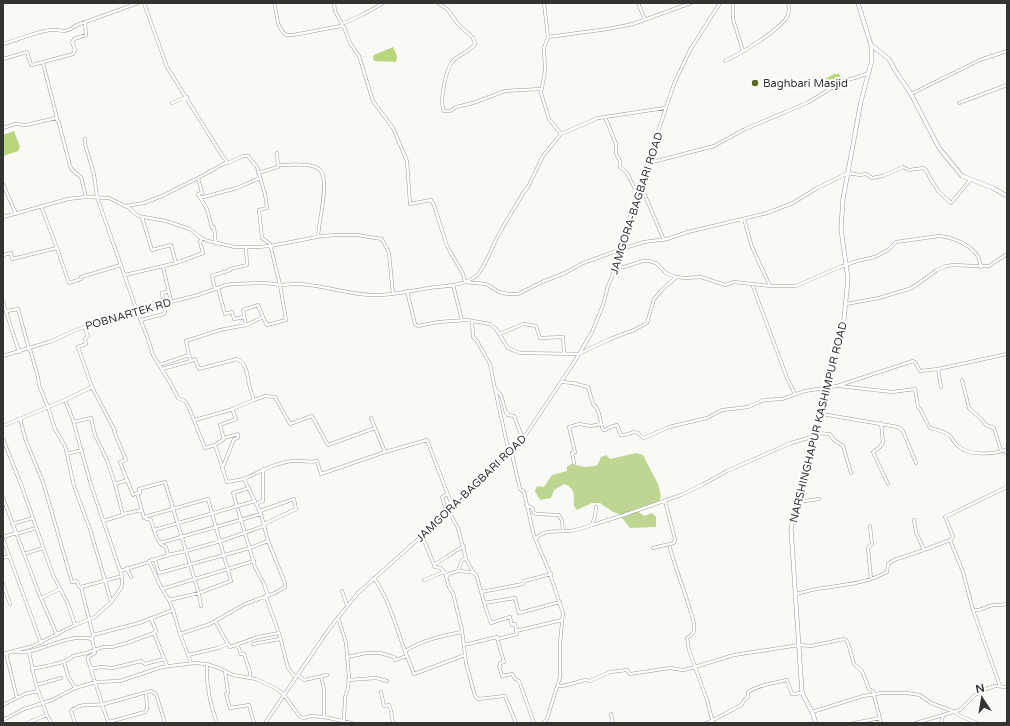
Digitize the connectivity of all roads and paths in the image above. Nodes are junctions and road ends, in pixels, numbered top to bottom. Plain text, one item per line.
1 (138, 3) edge
2 (144, 3) edge
3 (274, 3) edge
4 (334, 3) edge
5 (383, 3) edge
6 (438, 3) edge
7 (544, 3) edge
8 (638, 3) edge
9 (691, 3) edge
10 (720, 3) edge
11 (788, 3) edge
12 (858, 3) edge
13 (733, 4) edge
14 (644, 20) junction
15 (85, 22) junction
16 (343, 25) junction
17 (548, 37) junction
18 (3, 44) edge
19 (871, 45) junction
20 (1007, 50) edge
21 (743, 51) junction
22 (3, 59) edge
23 (725, 61) dead end
24 (43, 63) junction
25 (869, 72) junction
26 (1007, 85) edge
27 (541, 90) junction
28 (911, 94) junction
29 (187, 97) junction
30 (172, 103) dead end
31 (959, 103) dead end
32 (665, 107) junction
33 (605, 117) junction
34 (57, 120) junction
35 (3, 128) edge
36 (561, 134) junction
37 (85, 139) dead end
38 (277, 153) dead end
39 (227, 162) junction
40 (649, 163) junction
41 (278, 165) junction
42 (258, 173) junction
43 (848, 173) junction
44 (198, 178) junction
45 (260, 178) junction
46 (971, 179) junction
47 (3, 184) edge
48 (640, 187) junction
49 (1007, 196) edge
50 (86, 197) junction
51 (98, 197) junction
52 (200, 198) junction
53 (41, 206) junction
54 (125, 206) junction
55 (16, 214) junction
56 (3, 217) edge
57 (142, 217) junction
58 (744, 219) junction
59 (318, 237) junction
60 (202, 238) junction
61 (664, 240) junction
62 (216, 244) junction
63 (270, 246) junction
64 (246, 247) junction
65 (57, 248) junction
66 (620, 249) junction
67 (1007, 254) edge
68 (3, 255) edge
69 (176, 262) junction
70 (121, 265) junction
71 (846, 265) junction
72 (614, 266) junction
73 (163, 267) junction
74 (981, 267) junction
75 (125, 275) junction
76 (676, 277) junction
77 (465, 282) junction
78 (752, 284) junction
79 (280, 285) junction
80 (453, 285) junction
81 (770, 286) junction
82 (217, 288) junction
83 (169, 291) junction
84 (407, 291) junction
85 (393, 294) junction
86 (171, 301) junction
87 (3, 302) edge
88 (164, 303) junction
89 (846, 304) junction
90 (7, 311) junction
91 (137, 311) junction
92 (244, 317) junction
93 (263, 317) junction
94 (141, 320) junction
95 (462, 320) junction
96 (472, 321) junction
97 (246, 325) junction
98 (84, 327) junction
99 (499, 334) junction
100 (30, 349) junction
101 (19, 352) junction
102 (564, 353) junction
103 (579, 354) junction
104 (1007, 354) edge
105 (189, 355) junction
106 (3, 356) edge
107 (191, 361) junction
108 (159, 365) junction
109 (162, 369) junction
110 (938, 369) junction
111 (962, 380) dead end
112 (562, 382) junction
113 (837, 386) junction
114 (92, 387) junction
115 (941, 387) dead end
116 (827, 388) junction
117 (495, 389) junction
118 (796, 394) junction
119 (66, 400) junction
120 (254, 400) junction
121 (48, 407) junction
122 (232, 409) junction
123 (822, 414) junction
124 (371, 418) dead end
125 (20, 419) junction
126 (195, 420) junction
127 (74, 422) junction
128 (601, 424) junction
129 (881, 424) junction
130 (3, 426) edge
131 (376, 428) junction
132 (817, 434) junction
133 (224, 438) junction
134 (3, 439) edge
135 (523, 439) junction
136 (215, 445) junction
137 (1006, 449) edge
138 (82, 450) junction
139 (511, 450) junction
140 (1001, 451) junction
141 (386, 452) junction
142 (67, 454) junction
143 (1007, 454) edge
144 (574, 463) dead end
145 (916, 463) dead end
146 (222, 469) junction
147 (263, 469) junction
148 (851, 474) dead end
149 (244, 478) junction
150 (127, 480) junction
151 (116, 484) junction
152 (888, 484) dead end
153 (1007, 487) edge
154 (249, 488) junction
155 (137, 493) junction
156 (447, 494) junction
157 (3, 498) edge
158 (819, 499) dead end
159 (665, 501) junction
160 (797, 502) junction
161 (255, 503) junction
162 (237, 506) junction
163 (526, 506) junction
164 (596, 507) dead end
165 (453, 508) junction
166 (173, 509) junction
167 (142, 510) junction
168 (260, 512) junction
169 (448, 512) junction
170 (123, 514) junction
171 (212, 514) junction
172 (33, 518) junction
173 (144, 518) junction
174 (242, 520) junction
175 (914, 520) dead end
176 (103, 521) junction
177 (12, 524) junction
178 (178, 524) junction
179 (264, 525) junction
180 (592, 525) junction
181 (870, 526) dead end
182 (216, 527) junction
183 (36, 528) junction
184 (154, 530) junction
185 (563, 531) junction
186 (246, 533) junction
187 (16, 534) junction
188 (422, 536) junction
189 (182, 537) junction
190 (3, 538) edge
191 (536, 539) junction
192 (950, 540) junction
193 (268, 541) junction
194 (220, 542) junction
195 (160, 543) junction
196 (669, 544) junction
197 (464, 546) junction
198 (43, 548) junction
199 (250, 548) junction
200 (653, 548) dead end
201 (924, 550) junction
202 (186, 551) junction
203 (24, 554) junction
204 (169, 555) junction
205 (225, 555) junction
206 (9, 556) junction
207 (3, 558) edge
208 (466, 559) junction
209 (155, 560) junction
210 (149, 561) junction
211 (254, 561) junction
212 (190, 565) junction
213 (434, 565) junction
214 (127, 568) junction
215 (229, 569) junction
216 (120, 571) junction
217 (458, 571) junction
218 (473, 572) junction
219 (155, 574) dead end
220 (445, 574) junction
221 (550, 574) junction
222 (122, 576) junction
223 (131, 577) dead end
224 (374, 578) junction
225 (195, 579) junction
226 (871, 579) junction
227 (424, 580) dead end
228 (105, 581) junction
229 (3, 584) edge
230 (81, 587) junction
231 (60, 589) junction
232 (162, 589) junction
233 (342, 591) dead end
234 (481, 592) junction
235 (199, 593) junction
236 (796, 594) junction
237 (267, 597) junction
238 (41, 598) junction
239 (169, 600) junction
240 (111, 601) junction
241 (560, 602) junction
242 (484, 603) junction
243 (10, 604) dead end
244 (1007, 604) edge
245 (347, 605) junction
246 (201, 606) dead end
247 (173, 610) junction
248 (973, 610) junction
249 (338, 617) junction
250 (151, 618) junction
251 (89, 619) junction
252 (562, 620) junction
253 (215, 621) junction
254 (76, 625) junction
255 (516, 631) junction
256 (462, 632) junction
257 (154, 633) junction
258 (279, 633) junction
259 (180, 634) junction
260 (57, 635) junction
261 (93, 635) junction
262 (497, 638) junction
263 (92, 639) junction
264 (280, 639) junction
265 (41, 643) junction
266 (228, 644) junction
267 (237, 644) junction
268 (253, 644) dead end
269 (464, 645) junction
270 (799, 645) junction
271 (95, 650) junction
272 (405, 651) junction
273 (11, 652) junction
274 (29, 652) junction
275 (5, 653) edge
276 (188, 655) junction
277 (465, 655) junction
278 (407, 656) junction
279 (348, 657) junction
280 (164, 659) junction
281 (64, 662) junction
282 (191, 663) junction
283 (207, 664) junction
284 (167, 666) junction
285 (694, 668) junction
286 (32, 669) junction
287 (91, 669) junction
288 (225, 671) junction
289 (298, 675) junction
290 (327, 675) dead end
291 (321, 676) junction
292 (61, 678) dead end
293 (250, 678) junction
294 (296, 678) junction
295 (348, 680) junction
296 (96, 682) junction
297 (387, 682) dead end
298 (36, 685) junction
299 (558, 686) junction
300 (1000, 686) junction
301 (1007, 687) edge
302 (75, 688) junction
303 (38, 691) junction
304 (146, 692) junction
305 (381, 692) dead end
306 (802, 693) junction
307 (284, 695) junction
308 (874, 695) junction
309 (18, 698) junction
310 (43, 703) junction
311 (103, 704) junction
312 (3, 705) edge
313 (812, 712) junction
314 (954, 712) junction
315 (611, 714) dead end
316 (47, 715) junction
317 (943, 716) junction
318 (324, 717) junction
319 (880, 718) junction
320 (268, 719) junction
321 (3, 720) edge
322 (109, 722) edge
323 (345, 722) edge
324 (713, 722) edge
325 (27, 723) edge
326 (51, 723) edge
327 (75, 723) edge
328 (165, 723) edge
329 (217, 723) edge
330 (254, 723) edge
331 (265, 723) edge
332 (269, 723) edge
333 (352, 723) edge
334 (392, 723) edge
335 (516, 723) edge
336 (534, 723) edge
337 (543, 723) edge
338 (613, 723) edge
339 (706, 723) edge
340 (816, 723) edge
341 (854, 723) edge
342 (881, 723) edge
343 (916, 723) edge
344 (941, 723) edge
345 (977, 723) edge

1 - 15 street
2 - 29 street
3 - 16 street
4 - 16 street
5 - 16 street
6 - 27 street
7 - 17 street
8 - 14 street
9 - 14 street
10 - 32 street, JAMGORA-BAGBARI ROAD
11 - 21 street
12 - 19 street, NARSHINGHAPUR KASHIMPUR ROAD
13 - 21 street
14 - 17 street
15 - 18 street
15 - 24 street
16 - 77 street
17 - 27 street
19 - 25 street, NARSHINGHAPUR KASHIMPUR ROAD
19 - 28 street
20 - 28 street
21 - 23 street
22 - 24 street
24 - 34 street
25 - 40 street
25 - 43 street, NARSHINGHAPUR KASHIMPUR ROAD
26 - 31 street
27 - 36 street
28 - 46 street
29 - 30 street
29 - 39 street
32 - 33 street
32 - 40 street, JAMGORA-BAGBARI ROAD
33 - 36 street
33 - 48 street
34 - 35 street
34 - 50 street
36 - 77 street
37 - 51 street
38 - 41 street
39 - 42 street
39 - 44 street
40 - 48 street, JAMGORA-BAGBARI ROAD
41 - 42 street
41 - 59 street
42 - 45 street
43 - 46 street
43 - 58 street
43 - 71 street, NARSHINGHAPUR KASHIMPUR ROAD
44 - 52 street
44 - 54 street
45 - 52 street
45 - 63 street
46 - 49 street
47 - 55 street
48 - 61 street
48 - 66 street, JAMGORA-BAGBARI ROAD
50 - 51 street
50 - 53 street
51 - 54 street
51 - 70 street
52 - 62 street
53 - 55 street
53 - 65 street
54 - 57 street
55 - 56 street
57 - 60 street
57 - 69 street
58 - 61 street
58 - 81 street
59 - 63 street
59 - 85 street
60 - 62 street
60 - 69 street
61 - 66 street
62 - 64 street
63 - 64 street
63 - 79 street
64 - 82 street
65 - 68 street
65 - 70 street
66 - 72 street, JAMGORA-BAGBARI ROAD
66 - 77 street
67 - 74 street
69 - 73 street
70 - 75 street
71 - 74 street
71 - 81 street
71 - 89 street, NARSHINGHAPUR KASHIMPUR ROAD
72 - 76 street
72 - 103 street, JAMGORA-BAGBARI ROAD
73 - 75 street
73 - 83 street
74 - 89 street
75 - 91 street
76 - 78 street
76 - 103 street
77 - 80 street, POBNARTEK RD
78 - 81 street
78 - 118 street
79 - 82 street, POBNARTEK RD
79 - 85 street, POBNARTEK RD
79 - 93 street
80 - 84 street, POBNARTEK RD
80 - 95 street
82 - 86 street, POBNARTEK RD
82 - 92 street
83 - 86 street
83 - 88 street
84 - 85 street, POBNARTEK RD
84 - 95 street
86 - 88 street, POBNARTEK RD
87 - 90 street
88 - 91 street, POBNARTEK RD
88 - 94 street
89 - 116 street, NARSHINGHAPUR KASHIMPUR ROAD
90 - 100 street
90 - 101 street
91 - 94 street
91 - 98 street, POBNARTEK RD
92 - 93 street
92 - 97 street
93 - 97 street
94 - 108 street
95 - 96 street
96 - 99 street
96 - 117 street
97 - 105 street
98 - 100 street, POBNARTEK RD
98 - 114 street
99 - 102 street
99 - 102 street
100 - 101 street, POBNARTEK RD
100 - 121 street
101 - 106 street, POBNARTEK RD
102 - 103 street
103 - 112 street, JAMGORA-BAGBARI ROAD
104 - 110 street
105 - 107 street
105 - 108 street
107 - 109 street
107 - 120 street
108 - 109 street
109 - 126 street
110 - 113 street
110 - 115 street
111 - 140 street
112 - 128 street
112 - 135 street, JAMGORA-BAGBARI ROAD
113 - 116 street
113 - 140 street
114 - 119 street
114 - 150 street
116 - 118 street
116 - 123 street, NARSHINGHAPUR KASHIMPUR ROAD
117 - 135 street
117 - 139 street
118 - 128 street
119 - 121 street
119 - 127 street
120 - 122 street
120 - 131 street
121 - 125 street
121 - 142 street
122 - 126 street
122 - 133 street
123 - 129 street
123 - 132 street, NARSHINGHAPUR KASHIMPUR ROAD
124 - 131 street
125 - 130 street
125 - 230 street
126 - 136 street
127 - 138 street
127 - 151 street
128 - 144 street
129 - 145 street
129 - 152 street
131 - 141 street
132 - 148 street
132 - 159 street
132 - 160 street, NARSHINGHAPUR KASHIMPUR ROAD
133 - 136 street
133 - 146 street
134 - 172 street
135 - 139 street, JAMGORA-BAGBARI ROAD
136 - 146 street
137 - 140 street
137 - 143 street
138 - 142 street
138 - 176 street
139 - 163 street
139 - 165 street, JAMGORA-BAGBARI ROAD
141 - 147 street
141 - 156 street
142 - 228 street
146 - 149 street
147 - 149 street
147 - 161 street
149 - 154 street
150 - 151 street
150 - 155 street
151 - 170 street
153 - 192 street
154 - 161 street
154 - 162 street
155 - 166 street
155 - 167 street
156 - 165 street
156 - 169 street
157 - 177 street
158 - 160 street
159 - 180 street
159 - 196 street
160 - 236 street, NARSHINGHAPUR KASHIMPUR ROAD
161 - 162 street
161 - 168 street
162 - 171 street
162 - 174 street
163 - 185 street
163 - 191 street
164 - 180 street
165 - 169 street, JAMGORA-BAGBARI ROAD
166 - 171 street
166 - 173 street
166 - 178 street
167 - 170 street
167 - 173 street
168 - 174 street
168 - 179 street
168 - 179 street
169 - 188 street, JAMGORA-BAGBARI ROAD
169 - 197 street
170 - 176 street
171 - 178 street
171 - 182 street
172 - 177 street
172 - 183 street
173 - 184 street
174 - 182 street
174 - 186 street
175 - 201 street
176 - 216 street
177 - 187 street
178 - 184 street
178 - 189 street
179 - 186 street
179 - 193 street
180 - 185 street
181 - 226 street
182 - 189 street
182 - 194 street
183 - 187 street
183 - 198 street
184 - 195 street
185 - 191 street
186 - 194 street
186 - 199 street
187 - 190 street
187 - 203 street
188 - 213 street
188 - 224 street, JAMGORA-BAGBARI ROAD
189 - 195 street
189 - 202 street
190 - 206 street
191 - 221 street
192 - 201 street
192 - 248 street
193 - 199 street
193 - 237 street
194 - 202 street
194 - 205 street
195 - 204 street
196 - 200 street
196 - 285 street
197 - 208 street
197 - 213 street
198 - 203 street
198 - 231 street
199 - 205 street
199 - 211 street
201 - 226 street
202 - 204 street
202 - 212 street
203 - 238 street
204 - 209 street
205 - 212 street
205 - 215 street
206 - 207 street
206 - 265 street
208 - 217 street
208 - 218 street
209 - 210 street
209 - 212 street
210 - 214 street
210 - 219 street
210 - 232 street
211 - 215 street
211 - 237 street
212 - 225 street
213 - 220 street
214 - 216 street
214 - 223 street
215 - 225 street
215 - 235 street
216 - 222 street
217 - 218 street
217 - 220 street
218 - 234 street
220 - 227 street
220 - 256 street
221 - 234 street
221 - 241 street
222 - 228 street
222 - 240 street
224 - 245 street, JAMGORA-BAGBARI ROAD
224 - 272 street
225 - 232 street
225 - 235 street
226 - 236 street
228 - 230 street
228 - 240 street
229 - 243 street
230 - 251 street
231 - 238 street
231 - 254 street
232 - 239 street
233 - 245 street
234 - 242 street
235 - 239 street
235 - 246 street
236 - 270 street, NARSHINGHAPUR KASHIMPUR ROAD
237 - 253 street
237 - 258 street
238 - 260 street
239 - 247 street
240 - 251 street
241 - 242 street
241 - 252 street
242 - 255 street
244 - 248 street
245 - 249 street, JAMGORA-BAGBARI ROAD
247 - 250 street
247 - 259 street
248 - 300 street
249 - 279 street
249 - 289 street, JAMGORA-BAGBARI ROAD
250 - 257 street
250 - 261 street
251 - 254 street
251 - 261 street
252 - 255 street
252 - 299 street
253 - 259 street
253 - 266 street
254 - 260 street
255 - 262 street
256 - 269 street
256 - 272 street
257 - 271 street
257 - 280 street
258 - 264 street
258 - 267 street
259 - 276 street
260 - 265 street
261 - 263 street
262 - 269 street
262 - 336 street
263 - 271 street
263 - 274 street
264 - 268 street
264 - 294 street
265 - 273 street
266 - 267 street
266 - 276 street
267 - 293 street
269 - 277 street
270 - 285 street
270 - 306 street, NARSHINGHAPUR KASHIMPUR ROAD
270 - 308 street
271 - 281 street
271 - 287 street
272 - 278 street
273 - 274 street
273 - 275 street
274 - 286 street
275 - 309 street
276 - 282 street
277 - 278 street
277 - 335 street
278 - 279 street
279 - 295 street
280 - 284 street
280 - 287 street
281 - 286 street
281 - 302 street
282 - 283 street
282 - 284 street
283 - 288 street
283 - 329 street
284 - 296 street
285 - 299 street
285 - 324 street
286 - 298 street
287 - 296 street
288 - 293 street
288 - 330 street
289 - 291 street
289 - 294 street, JAMGORA-BAGBARI ROAD
290 - 291 street
291 - 318 street
292 - 298 street
293 - 307 street
294 - 307 street, JAMGORA-BAGBARI ROAD
295 - 297 street
295 - 323 street
296 - 302 street
296 - 311 street
298 - 303 street
299 - 337 street
300 - 301 street
300 - 314 street
302 - 310 street
303 - 309 street
303 - 310 street
304 - 311 street
304 - 322 street
304 - 328 street
305 - 334 street
306 - 313 street, NARSHINGHAPUR KASHIMPUR ROAD
306 - 324 street
307 - 318 street
307 - 320 street, JAMGORA-BAGBARI ROAD
308 - 313 street
308 - 314 street
308 - 319 street
309 - 312 street
310 - 316 street
310 - 321 street
311 - 322 street
311 - 327 street
313 - 340 street, NARSHINGHAPUR KASHIMPUR ROAD
314 - 317 street
314 - 345 street
315 - 338 street
316 - 325 street
316 - 326 street
317 - 343 street
317 - 344 street
318 - 323 street
319 - 341 street
319 - 342 street
320 - 331 street, JAMGORA-BAGBARI ROAD
320 - 332 street
323 - 333 street
324 - 339 street

